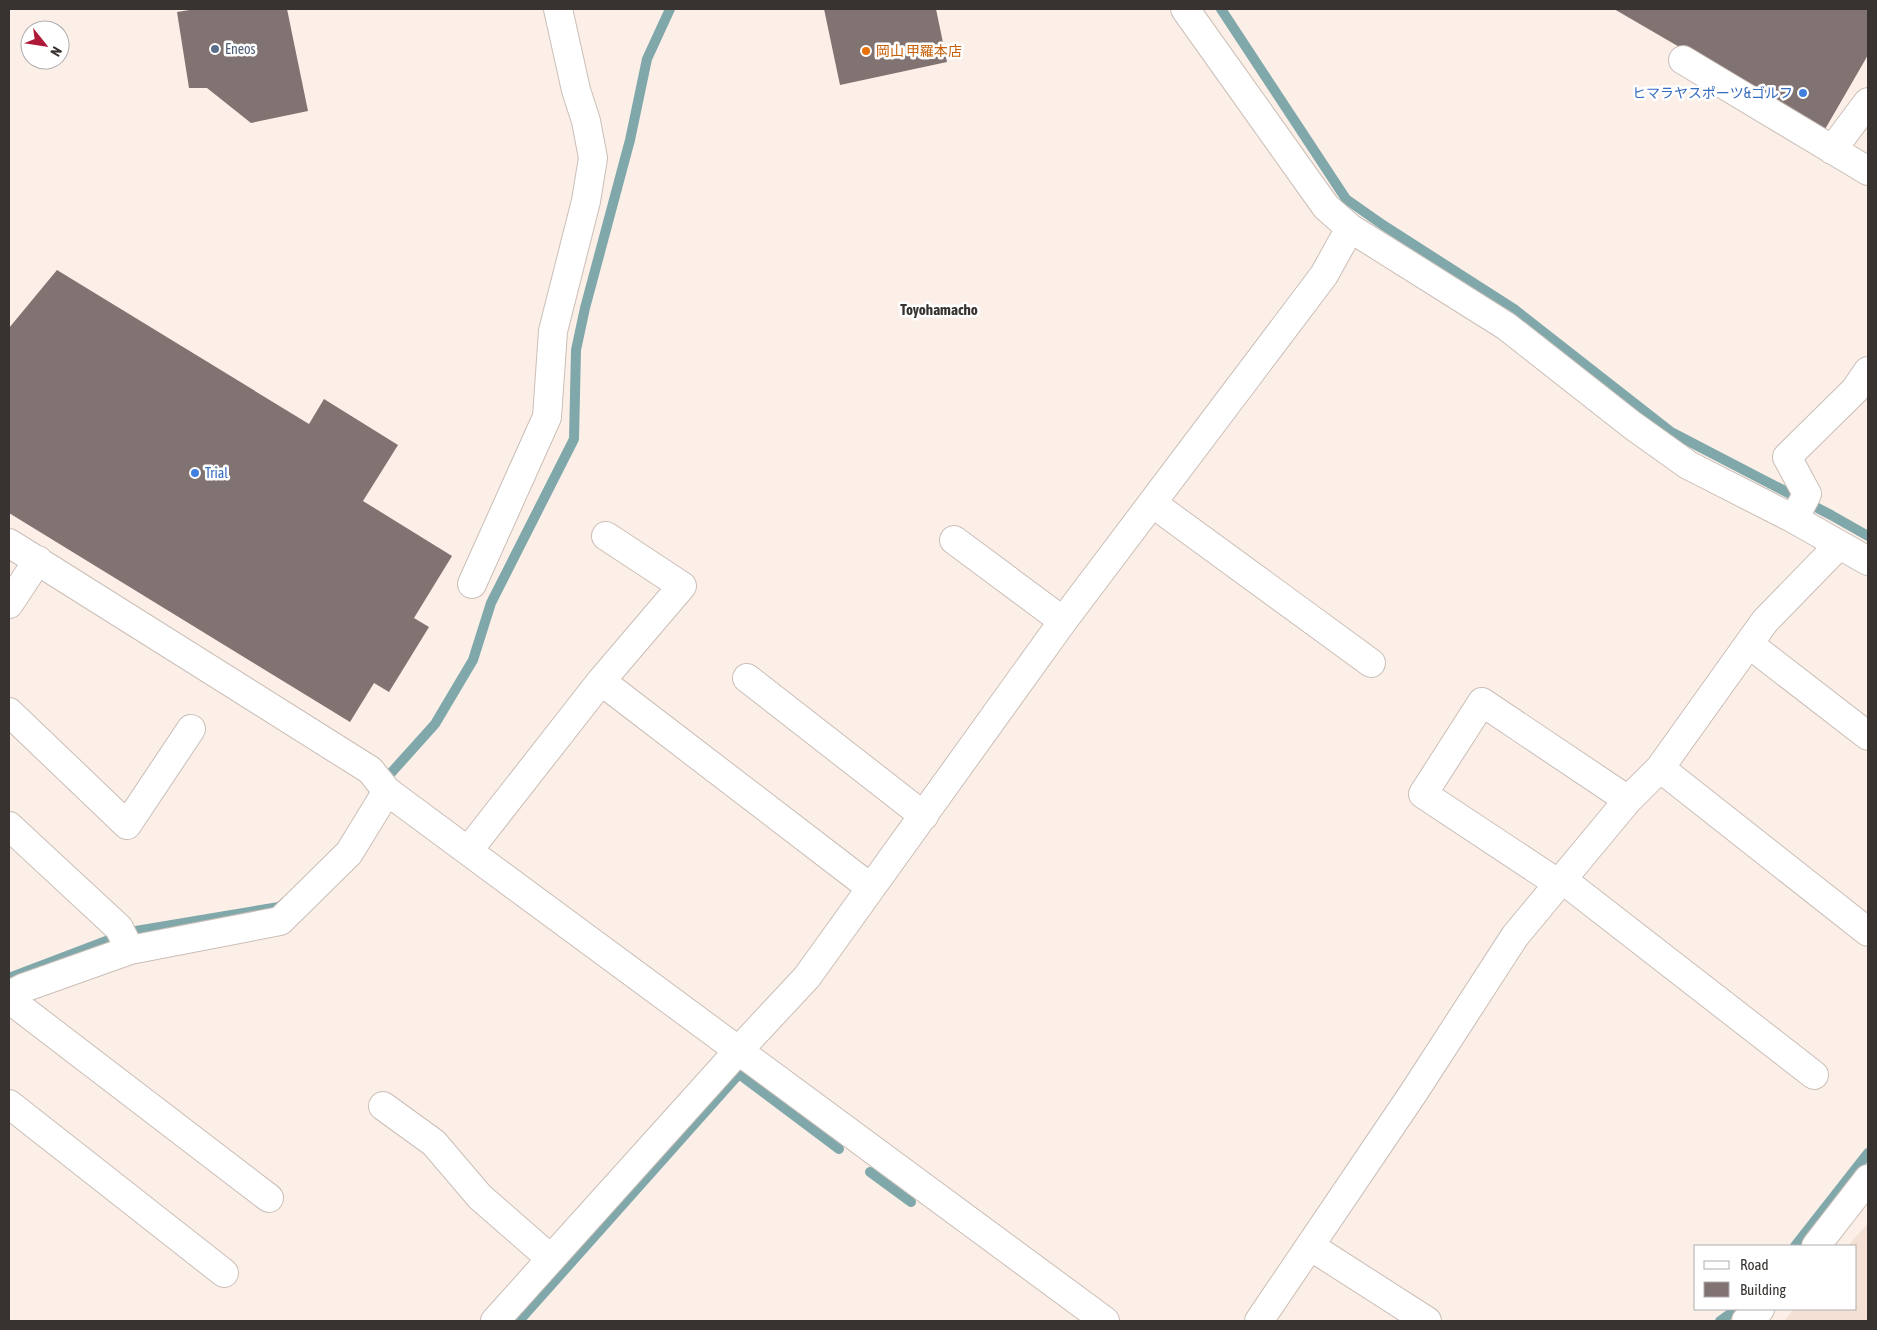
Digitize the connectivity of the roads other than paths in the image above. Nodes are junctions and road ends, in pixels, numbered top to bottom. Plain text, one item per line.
1 (558, 9) edge
2 (1185, 9) edge
3 (1683, 60) dead end
4 (1868, 102) edge
5 (1832, 150) junction
6 (1868, 171) edge
7 (1350, 228) junction
8 (1868, 371) edge
9 (1152, 503) junction
10 (1801, 507) junction
11 (606, 536) dead end
12 (954, 540) dead end
13 (9, 543) edge
14 (1839, 545) junction
15 (38, 560) junction
16 (1868, 561) edge
17 (472, 584) dead end
18 (9, 604) edge
19 (1063, 621) junction
20 (1749, 644) junction
21 (1371, 664) dead end
22 (747, 678) dead end
23 (601, 681) junction
24 (9, 712) edge
25 (191, 729) dead end
26 (1868, 736) edge
27 (1660, 768) junction
28 (384, 787) junction
29 (1628, 800) junction
30 (924, 816) junction
31 (9, 826) edge
32 (468, 851) junction
33 (1561, 882) junction
34 (872, 888) junction
35 (1868, 932) edge
36 (125, 940) junction
37 (9, 995) edge
38 (9, 999) edge
39 (738, 1051) junction
40 (1814, 1075) dead end
41 (9, 1104) edge
42 (383, 1106) dead end
43 (1868, 1179) edge
44 (269, 1198) dead end
45 (1817, 1245) edge
46 (1310, 1246) junction
47 (550, 1259) junction
48 (224, 1273) dead end
49 (1759, 1310) edge
50 (495, 1321) edge
51 (1105, 1321) edge
52 (1259, 1321) edge
53 (1427, 1321) edge
54 (1746, 1321) edge

1 - 17 street
2 - 7 street
3 - 5 street
4 - 5 street
5 - 6 street
7 - 9 street
7 - 10 street
8 - 10 street
9 - 19 street
9 - 21 street
10 - 14 street
11 - 23 street
12 - 19 street
13 - 15 street
14 - 16 street
14 - 20 street
15 - 18 street
15 - 28 street
19 - 30 street
20 - 26 street
20 - 27 street
22 - 30 street
23 - 32 street
23 - 34 street
24 - 25 street
27 - 29 street
27 - 35 street
28 - 32 street
28 - 36 street
29 - 33 street
29 - 33 street
30 - 34 street
31 - 36 street
32 - 39 street
33 - 40 street
33 - 46 street
34 - 39 street
36 - 37 street
38 - 44 street
39 - 47 street
39 - 51 street
41 - 48 street
42 - 47 street
43 - 45 street
46 - 52 street
46 - 53 street
47 - 50 street
49 - 54 street

